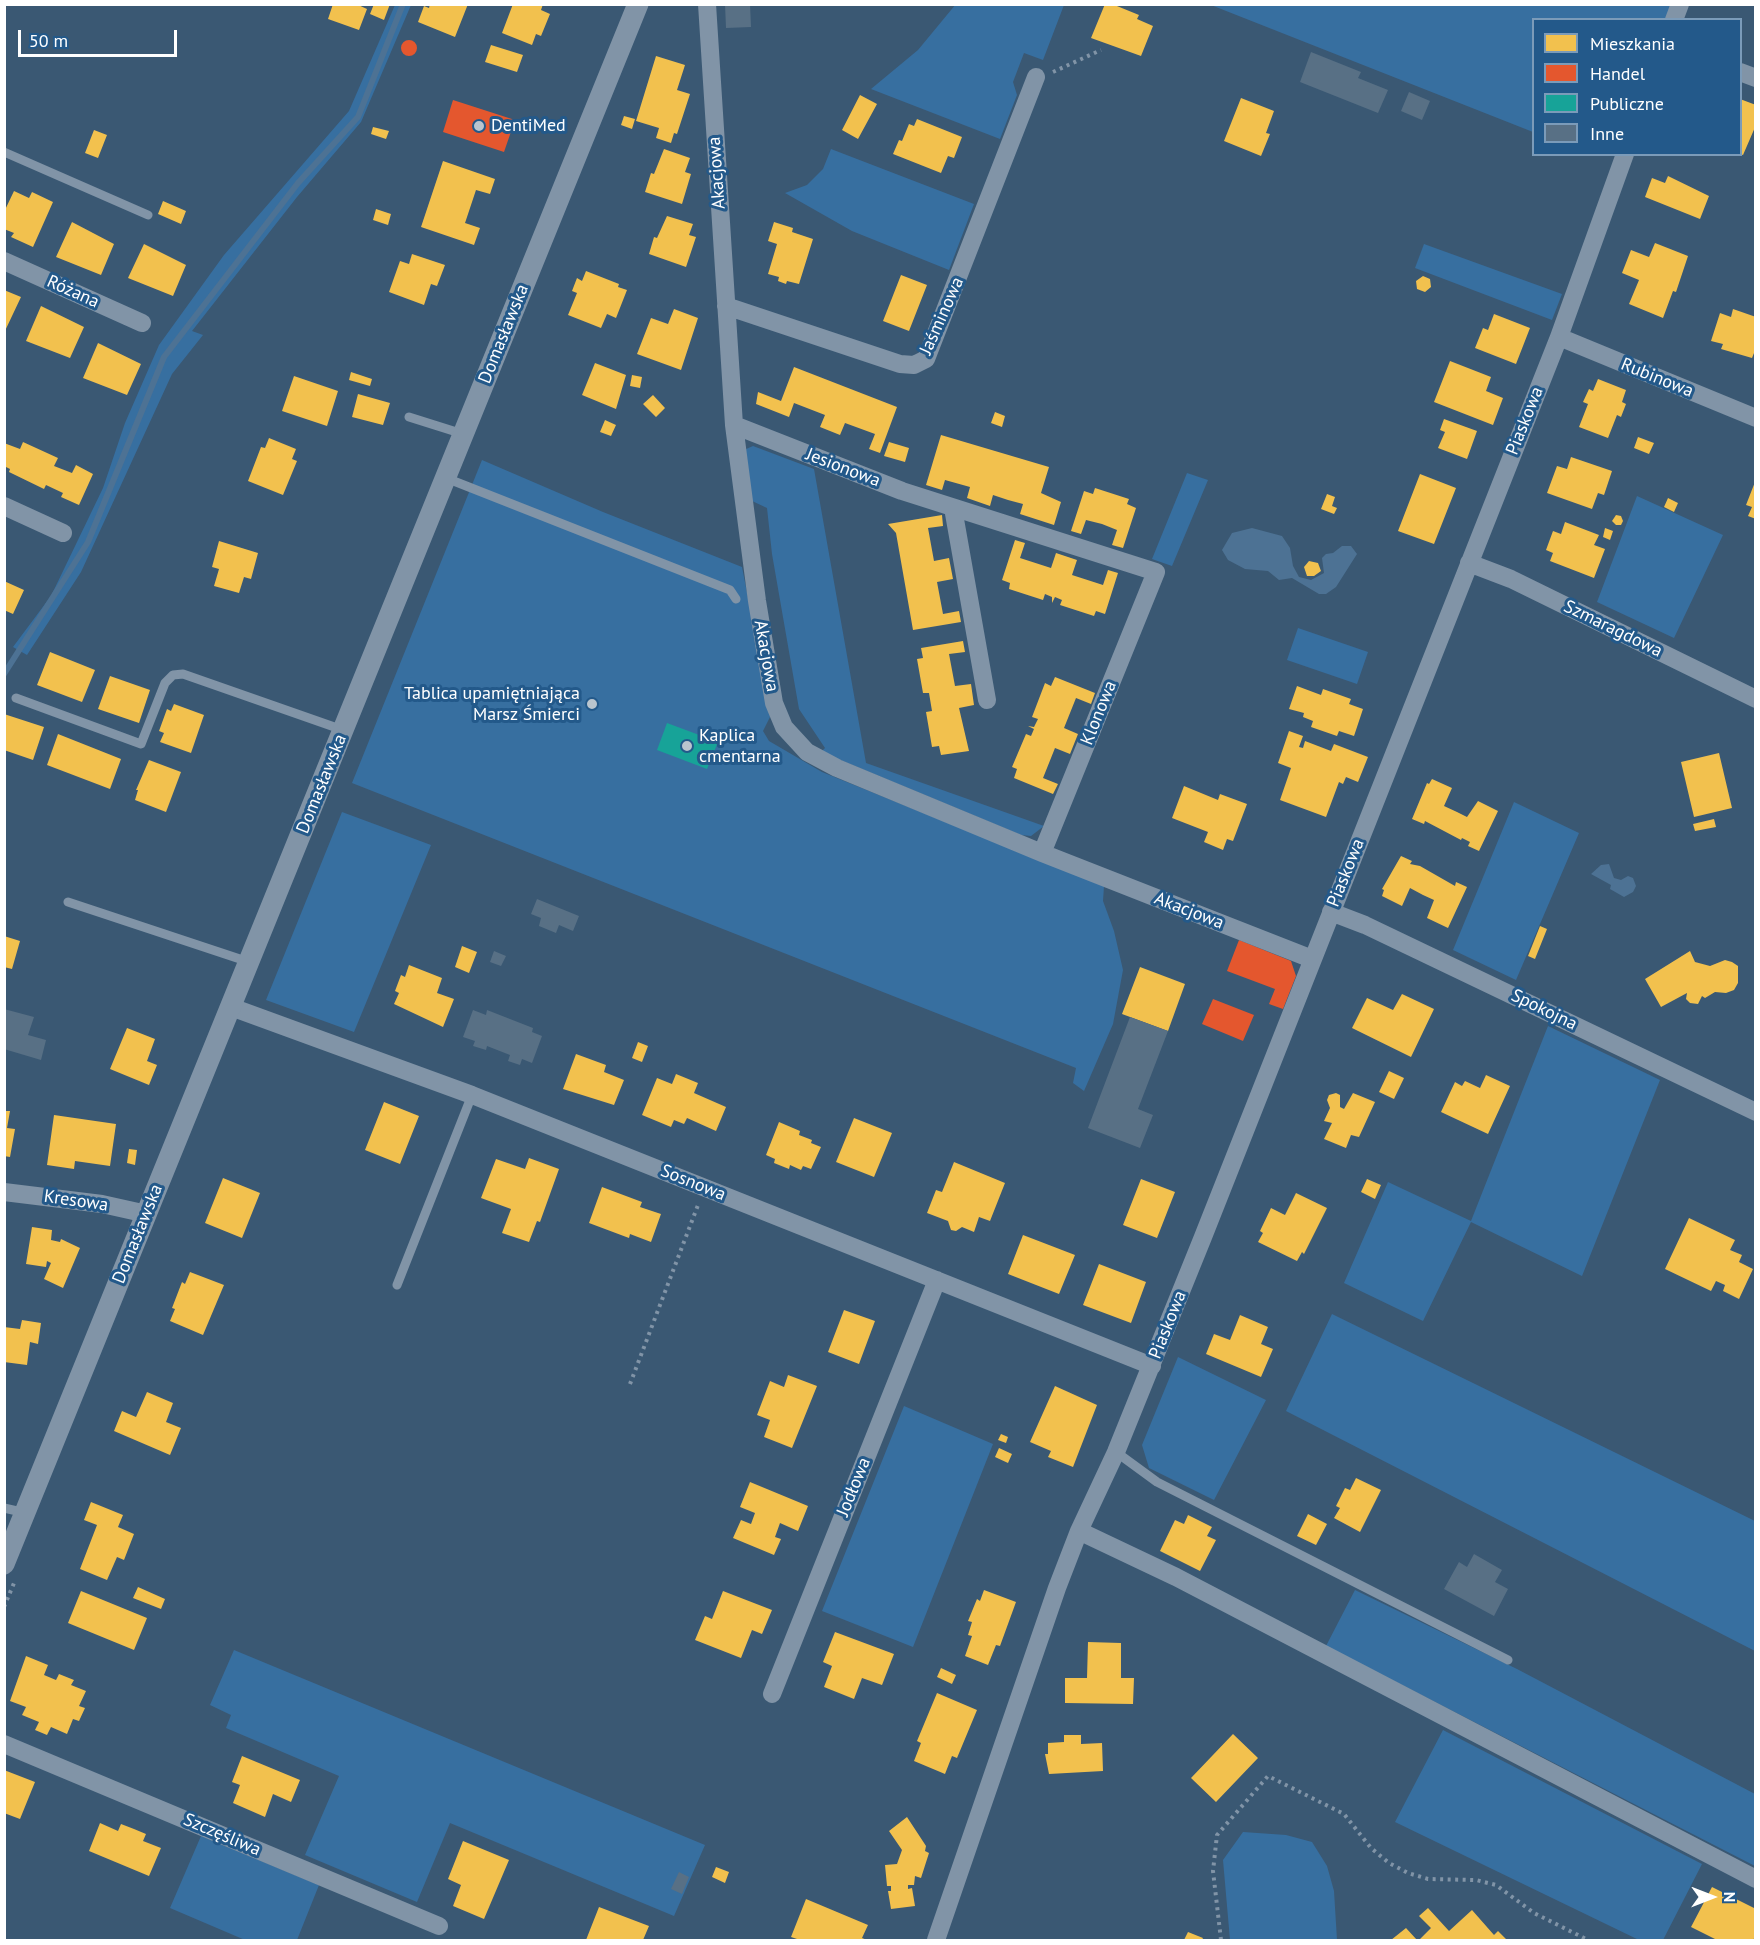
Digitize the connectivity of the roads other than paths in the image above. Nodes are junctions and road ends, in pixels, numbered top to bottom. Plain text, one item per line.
1 (638, 4) edge
2 (707, 4) edge
3 (1036, 77) road end
4 (4, 152) edge
5 (1624, 156) edge
6 (148, 215) dead end
7 (4, 261) edge
8 (726, 306) junction
9 (142, 324) dead end
10 (1559, 337) junction
11 (409, 417) dead end
12 (1755, 418) edge
13 (734, 425) junction
14 (463, 434) junction
15 (446, 478) junction
16 (4, 506) edge
17 (953, 508) junction
18 (63, 533) dead end
19 (1469, 562) junction
20 (1156, 572) joint
21 (736, 599) dead end
22 (16, 698) dead end
23 (1755, 699) edge
24 (987, 700) dead end
25 (344, 730) junction
26 (1042, 853) junction
27 (68, 902) dead end
28 (1331, 912) junction
29 (1312, 959) junction
30 (249, 963) junction
31 (231, 1006) junction
32 (472, 1095) junction
33 (1755, 1112) edge
34 (4, 1192) edge
35 (147, 1214) junction
36 (937, 1280) junction
37 (397, 1285) dead end
38 (1152, 1366) junction
39 (1116, 1452) junction
40 (4, 1508) edge
41 (26, 1513) junction
42 (1078, 1531) junction
43 (4, 1564) edge
44 (1508, 1660) dead end
45 (772, 1694) dead end
46 (4, 1744) edge
47 (1755, 1879) edge
48 (439, 1926) dead end
49 (936, 1941) edge

1 - 14 street, Domasławska
2 - 8 street, Akacjowa
3 - 8 street, Jaśminowa
4 - 6 lane
5 - 10 street, Piaskowa
7 - 9 street, Różana
8 - 13 street, Akacjowa
10 - 12 street, Rubinowa
10 - 19 street, Piaskowa
11 - 14 lane
13 - 17 street, Jesionowa
13 - 26 street, Akacjowa
14 - 15 street, Domasławska
15 - 21 lane
15 - 25 street, Domasławska
16 - 18 street
17 - 20 street, Jesionowa
17 - 24 street
19 - 23 street, Szmaragdowa
19 - 28 street, Piaskowa
20 - 26 street, Klonowa
22 - 25 lane
25 - 30 street, Domasławska
26 - 29 street, Akacjowa
27 - 30 lane
28 - 29 street, Piaskowa
28 - 33 street, Spokojna
29 - 38 street, Piaskowa
30 - 31 street, Domasławska
31 - 32 street, Sosnowa
31 - 35 street, Domasławska
32 - 36 street, Sosnowa
32 - 37 lane
34 - 35 street, Kresowa
35 - 41 street, Domasławska
36 - 38 street, Sosnowa
36 - 45 street, Jodłowa
38 - 39 street, Piaskowa
39 - 42 street, Piaskowa
39 - 44 lane
40 - 41 lane
41 - 43 street, Domasławska
42 - 47 street
42 - 49 street, Piaskowa
46 - 48 street, Szczęśliwa

